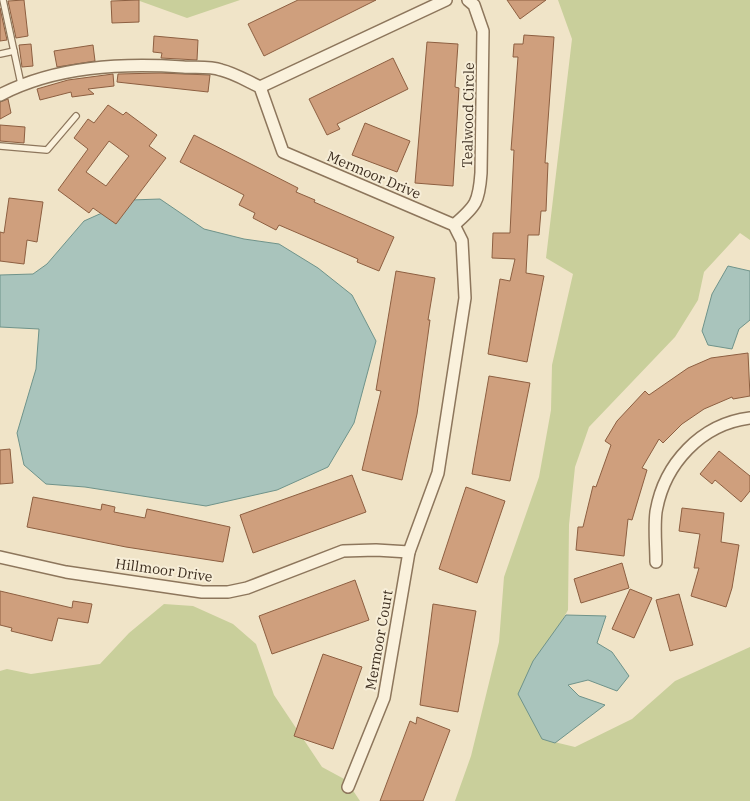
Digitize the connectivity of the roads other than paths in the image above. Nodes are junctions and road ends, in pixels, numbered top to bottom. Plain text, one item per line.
1 (3, 0) edge
2 (446, 0) edge
3 (468, 0) edge
4 (14, 51) junction
5 (0, 54) edge
6 (21, 84) junction
7 (260, 87) junction
8 (0, 95) edge
9 (76, 116) dead end
10 (0, 146) edge
11 (454, 225) junction
12 (750, 418) edge
13 (409, 552) junction
14 (0, 557) edge
15 (656, 562) dead end
16 (348, 787) dead end

1 - 4 lane
2 - 7 street
3 - 11 street, Tealwood Circle
4 - 5 lane
4 - 6 lane
6 - 7 street
6 - 8 street
7 - 11 street, Mermoor Drive
9 - 10 lane
11 - 13 street
12 - 15 street
13 - 14 street, Hillmoor Drive
13 - 16 street, Mermoor Court

